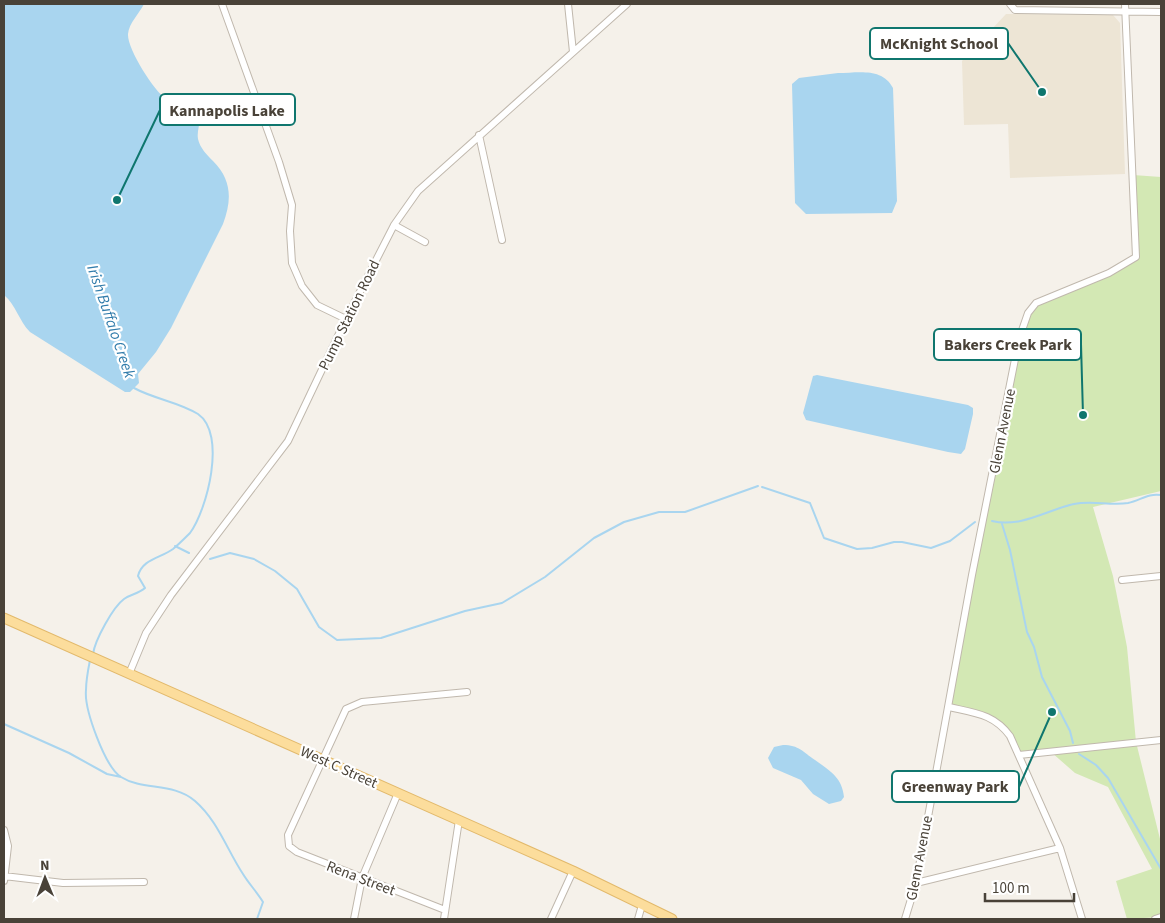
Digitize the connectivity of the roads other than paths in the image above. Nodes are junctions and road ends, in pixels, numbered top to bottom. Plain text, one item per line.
1 (222, 4) edge
2 (568, 4) edge
3 (627, 4) edge
4 (1010, 4) edge
5 (1125, 4) edge
6 (1125, 12) junction
7 (1161, 12) edge
8 (573, 52) junction
9 (479, 135) junction
10 (394, 225) junction
11 (502, 240) dead end
12 (425, 242) dead end
13 (346, 319) junction
14 (1161, 576) edge
15 (1122, 580) dead end
16 (4, 618) edge
17 (129, 674) junction
18 (467, 692) dead end
19 (950, 707) junction
20 (1161, 740) edge
21 (1019, 755) junction
22 (323, 760) junction
23 (398, 793) junction
24 (459, 820) junction
25 (4, 830) edge
26 (1060, 848) junction
27 (573, 871) junction
28 (4, 876) edge
29 (362, 878) junction
30 (4, 881) edge
31 (144, 882) dead end
32 (916, 883) junction
33 (642, 905) junction
34 (445, 910) junction
35 (1161, 917) edge
36 (354, 919) edge
37 (444, 919) edge
38 (551, 919) edge
39 (638, 919) edge
40 (672, 919) edge
41 (905, 919) edge
42 (1082, 919) edge
43 (1154, 919) edge

1 - 13 street
2 - 8 street
3 - 8 street, Pump Station Road
4 - 6 street
5 - 6 street, Glenn Avenue
6 - 7 street
6 - 19 street, Glenn Avenue
8 - 9 street, Pump Station Road
9 - 10 street, Pump Station Road
9 - 11 street
10 - 12 street
10 - 13 street, Pump Station Road
13 - 17 street, Pump Station Road
14 - 15 street
16 - 17 main road, West C Street
17 - 22 main road, West C Street
18 - 22 street
19 - 21 street
19 - 32 street, Glenn Avenue
20 - 21 street
21 - 26 street
22 - 23 main road, West C Street
22 - 29 street, Rena Street
23 - 24 main road, West C Street
23 - 29 street
24 - 27 main road, West C Street
24 - 34 street
25 - 28 street
26 - 32 street
26 - 42 street
27 - 33 main road, West C Street
27 - 38 street
28 - 30 street
28 - 31 street
29 - 34 street, Rena Street
29 - 36 street
32 - 41 street, Glenn Avenue
33 - 39 street
33 - 40 main road, West C Street
34 - 37 street
35 - 43 street

